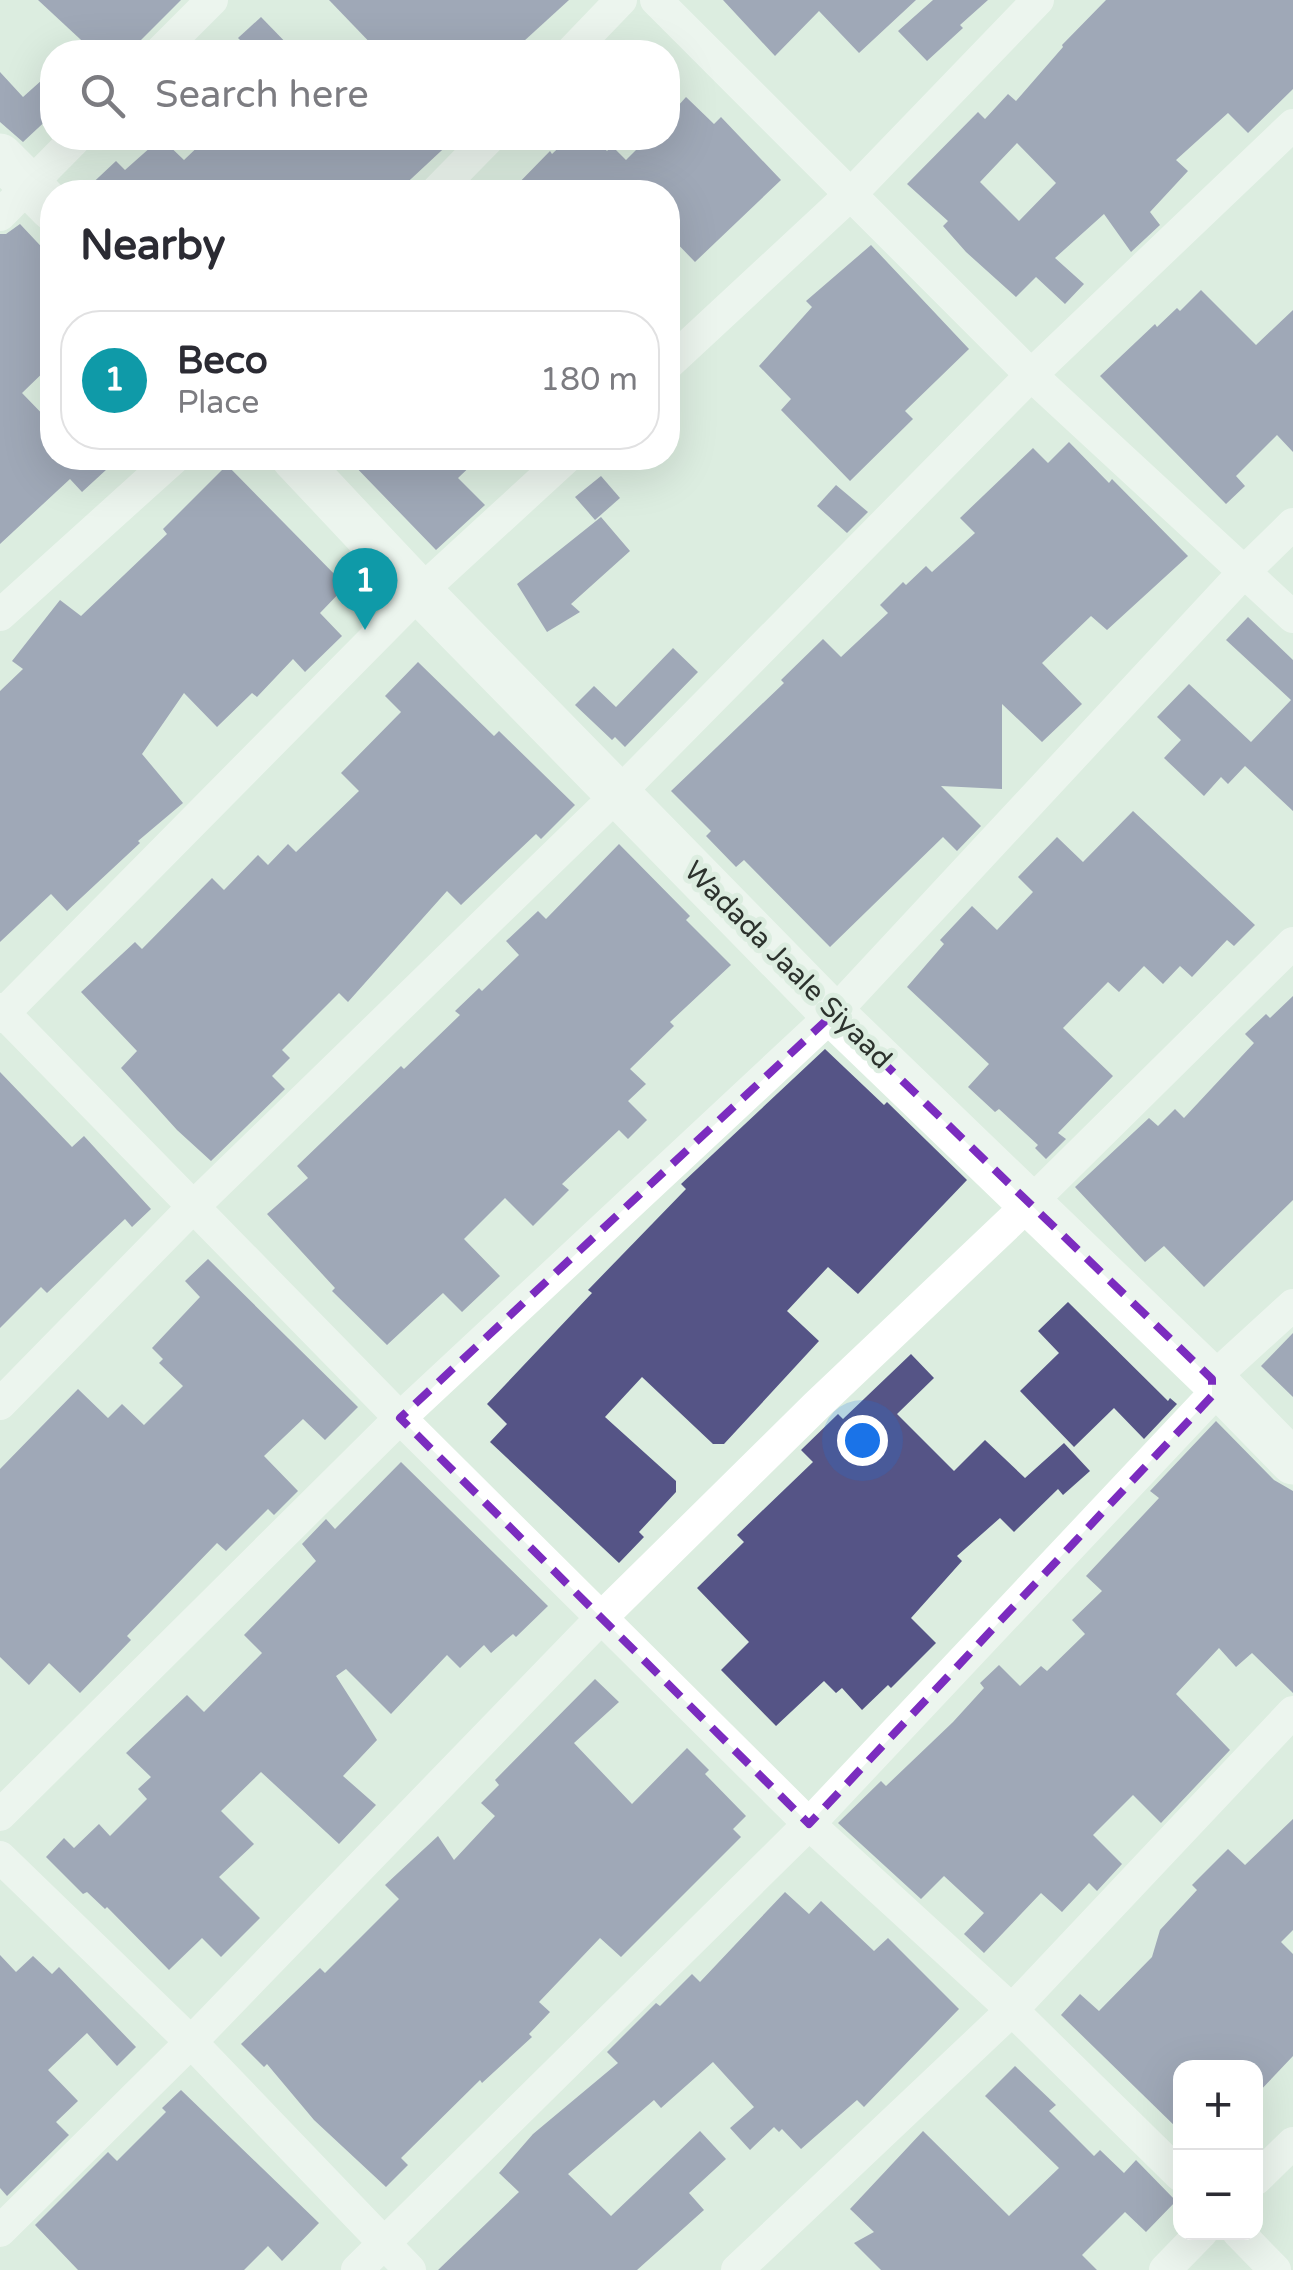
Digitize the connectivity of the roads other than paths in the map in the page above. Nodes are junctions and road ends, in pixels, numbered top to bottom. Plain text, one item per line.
1 (212, 0) edge
2 (621, 0) edge
3 (656, 0) edge
4 (1038, 0) edge
5 (172, 40) edge
6 (582, 40) edge
7 (1293, 126) edge
8 (63, 150) edge
9 (477, 150) edge
10 (448, 180) edge
11 (20, 191) edge
12 (850, 195) junction
13 (680, 353) edge
14 (1032, 375) junction
15 (161, 470) edge
16 (305, 470) edge
17 (553, 470) edge
18 (1293, 524) edge
19 (1244, 572) junction
20 (420, 592) junction
21 (0, 615) edge
22 (1293, 617) edge
23 (619, 793) junction
24 (1293, 943) edge
25 (1, 1013) edge
26 (833, 1014) junction
27 (1030, 1204) junction
28 (193, 1207) junction
29 (1293, 1304) edge
30 (1212, 1379) junction
31 (0, 1404) edge
32 (400, 1418) junction
33 (1293, 1462) edge
34 (603, 1616) junction
35 (1293, 1712) edge
36 (0, 1815) edge
37 (809, 1824) junction
38 (0, 1857) edge
39 (1012, 2010) junction
40 (191, 2042) junction
41 (1293, 2143) edge
42 (1173, 2169) edge
43 (1263, 2172) edge
44 (0, 2230) edge
45 (1194, 2240) edge
46 (1246, 2240) edge
47 (384, 2244) junction
48 (357, 2270) edge
49 (410, 2270) edge
50 (738, 2270) edge
51 (1164, 2270) edge
52 (1274, 2270) edge

1 - 5 street
2 - 6 street
3 - 12 street
4 - 12 street
7 - 14 street
8 - 11 street
9 - 10 street
12 - 13 street
12 - 14 street
14 - 19 street
14 - 23 street
15 - 21 street
16 - 20 main road, Wadada Jaale Siyaad
17 - 20 street
18 - 19 street
19 - 22 street
19 - 26 street
20 - 23 main road, Wadada Jaale Siyaad
20 - 25 street
23 - 26 main road, Wadada Jaale Siyaad
23 - 28 street
24 - 27 street
25 - 28 street
26 - 27 main road, Wadada Jaale Siyaad
26 - 32 street
27 - 30 main road, Wadada Jaale Siyaad
27 - 34 street
28 - 31 street
28 - 32 street
29 - 30 street
30 - 33 main road, Wadada Jaale Siyaad
30 - 37 street
32 - 34 street
32 - 36 street
34 - 37 street
34 - 40 street
35 - 39 street
37 - 39 street
37 - 47 street
38 - 40 street
39 - 42 street
39 - 50 street
40 - 44 street
40 - 47 street
41 - 43 street
45 - 51 street
46 - 52 street
47 - 48 street
47 - 49 street

